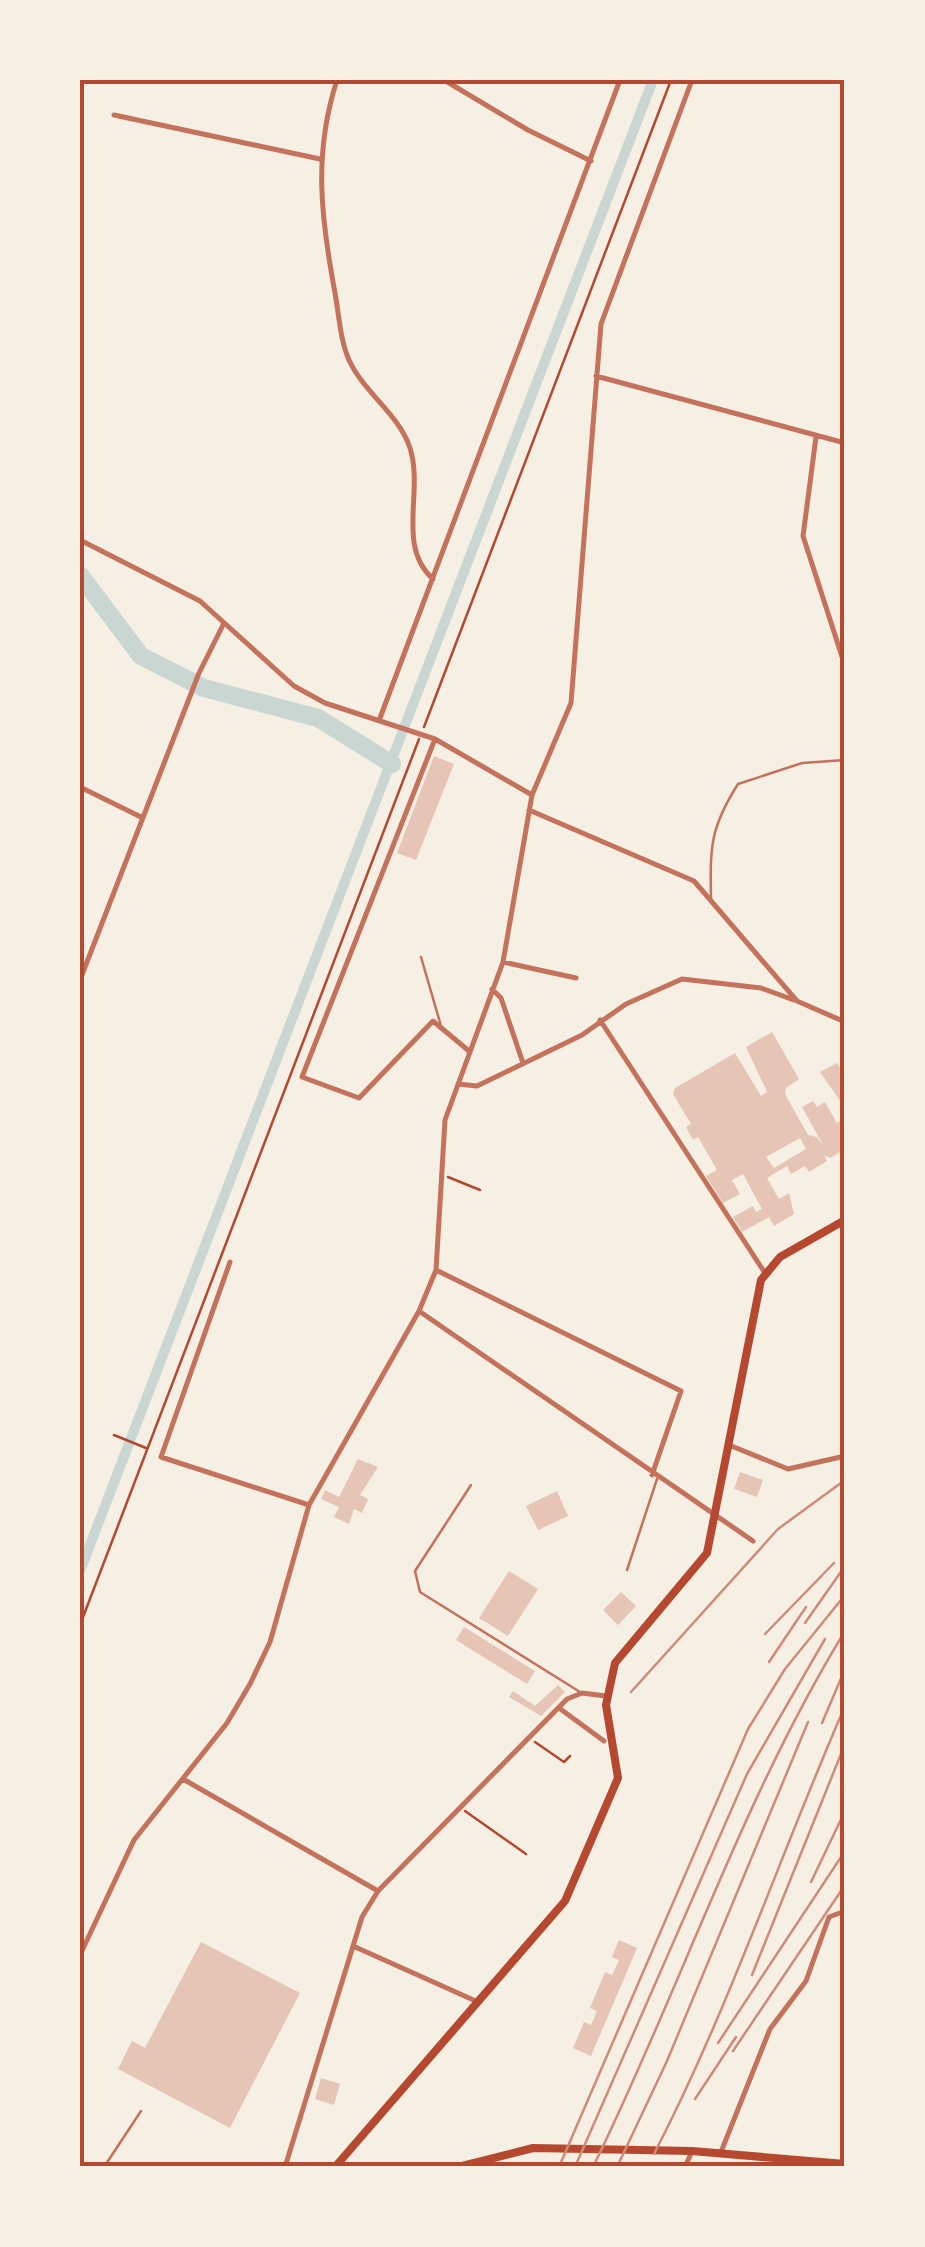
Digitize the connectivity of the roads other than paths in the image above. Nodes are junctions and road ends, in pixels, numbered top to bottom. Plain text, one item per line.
1 (337, 80) edge
2 (444, 80) edge
3 (620, 80) edge
4 (692, 80) edge
5 (114, 115) dead end
6 (320, 158) junction
7 (591, 161) junction
8 (596, 376) junction
9 (816, 436) junction
10 (845, 444) edge
11 (80, 540) edge
12 (433, 580) junction
13 (224, 623) junction
14 (845, 666) edge
15 (380, 718) junction
16 (436, 738) junction
17 (845, 760) edge
18 (80, 787) edge
19 (532, 795) junction
20 (528, 810) junction
21 (143, 818) junction
22 (712, 900) junction
23 (421, 956) dead end
24 (502, 962) junction
25 (576, 978) dead end
26 (80, 980) edge
27 (492, 989) junction
28 (797, 1001) junction
29 (600, 1020) junction
30 (845, 1021) edge
31 (442, 1027) junction
32 (469, 1051) junction
33 (523, 1063) junction
34 (458, 1084) junction
35 (845, 1220) edge
36 (230, 1262) dead end
37 (436, 1270) junction
38 (765, 1273) junction
39 (419, 1311) junction
40 (728, 1445) junction
41 (845, 1456) edge
42 (655, 1477) junction
43 (471, 1486) dead end
44 (309, 1505) junction
45 (714, 1516) junction
46 (753, 1541) dead end
47 (626, 1570) dead end
48 (582, 1693) junction
49 (606, 1696) junction
50 (560, 1708) junction
51 (604, 1742) dead end
52 (183, 1778) junction
53 (378, 1891) junction
54 (842, 1912) edge
55 (353, 1946) junction
56 (80, 1955) edge
57 (481, 2003) junction
58 (141, 2111) dead end
59 (689, 2151) junction
60 (720, 2154) junction
61 (803, 2164) edge
62 (845, 2164) edge
63 (339, 2165) edge
64 (104, 2167) edge
65 (285, 2167) edge
66 (458, 2167) edge
67 (685, 2167) edge

1 - 6 street
2 - 7 street
3 - 7 street
4 - 8 street
5 - 6 street
6 - 12 street
7 - 12 street
8 - 9 street
8 - 19 street
9 - 10 street
9 - 14 street
11 - 13 street
12 - 15 street
13 - 15 street
13 - 21 street
15 - 16 street
16 - 19 street
16 - 31 street
17 - 22 lane
18 - 21 street
19 - 20 street
20 - 22 street
20 - 24 street
21 - 26 street
22 - 28 street
23 - 31 lane
24 - 25 street
24 - 27 street
27 - 32 street
27 - 33 street
28 - 29 street
28 - 30 street
29 - 33 street
29 - 38 street
31 - 32 street
32 - 34 street
33 - 34 street
34 - 37 street
35 - 38 main road
36 - 44 street
37 - 39 street
37 - 42 street
38 - 40 main road
39 - 42 street
39 - 44 street
40 - 41 street
40 - 45 main road
42 - 45 street
42 - 47 lane
43 - 48 lane
44 - 52 street
45 - 46 street
45 - 49 main road
48 - 49 street
48 - 50 street
49 - 57 main road
50 - 51 street
50 - 53 street
52 - 53 street
52 - 56 street
53 - 55 street
54 - 60 street
55 - 57 street
55 - 65 street
57 - 63 main road
58 - 64 lane
59 - 60 main road
59 - 66 main road
59 - 67 street
60 - 61 main road
61 - 62 main road

